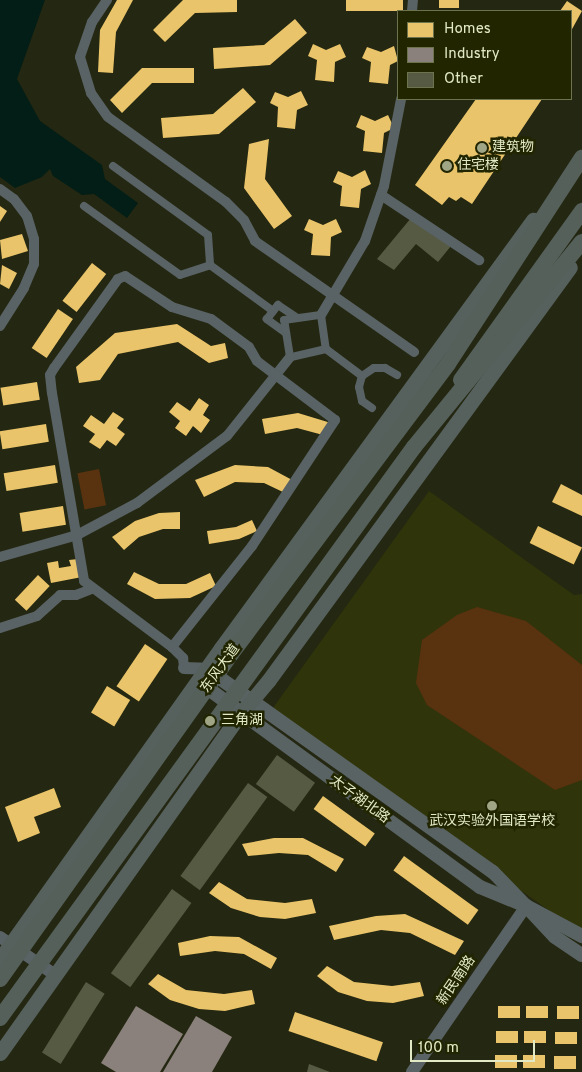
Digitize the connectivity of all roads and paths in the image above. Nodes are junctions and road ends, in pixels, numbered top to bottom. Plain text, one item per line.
1 (108, 0) edge
2 (401, 100) edge
3 (582, 152) edge
4 (582, 158) edge
5 (113, 166) dead end
6 (582, 176) edge
7 (0, 189) edge
8 (381, 195) junction
9 (84, 206) dead end
10 (582, 211) edge
11 (582, 242) edge
12 (582, 251) edge
13 (479, 260) dead end
14 (210, 265) junction
15 (335, 294) junction
16 (273, 311) junction
17 (321, 315) junction
18 (297, 318) junction
19 (0, 326) edge
20 (286, 333) junction
21 (326, 349) junction
22 (414, 352) dead end
23 (290, 357) junction
24 (448, 364) junction
25 (277, 375) junction
26 (397, 375) dead end
27 (362, 376) junction
28 (372, 408) dead end
29 (414, 447) junction
30 (77, 535) junction
31 (0, 557) edge
32 (92, 589) junction
33 (0, 628) edge
34 (172, 647) junction
35 (184, 668) joint
36 (203, 675) junction
37 (251, 700) junction
38 (240, 714) junction
39 (526, 906) junction
40 (582, 936) edge
41 (5, 941) edge
42 (582, 956) edge
43 (0, 959) edge
44 (55, 975) junction
45 (0, 979) edge
46 (0, 1018) edge
47 (0, 1053) edge
48 (412, 1072) edge

1 - 15 street
2 - 8 street
3 - 36 main road
4 - 24 highway
5 - 14 street
6 - 24 highway
7 - 19 street
8 - 13 street
8 - 15 street
9 - 14 street
10 - 29 highway, bridge
11 - 29 highway, bridge
12 - 37 main road
14 - 16 street
15 - 17 street
15 - 22 street
16 - 18 street
16 - 20 street
17 - 18 street
17 - 21 street
18 - 20 street
20 - 23 street
21 - 23 street
21 - 27 street
23 - 25 street
24 - 45 highway, 东风大道, bridge
25 - 30 street
25 - 30 street
25 - 34 street
26 - 27 street
27 - 28 street
29 - 46 highway, 东风大道, bridge
30 - 31 street
30 - 32 street
32 - 33 street
32 - 34 street
34 - 35 street
35 - 36 street
36 - 37 main road, 太子湖北路
36 - 38 main road, 太子湖北路
36 - 41 main road
37 - 38 main road
37 - 39 main road, 太子湖北路
38 - 39 main road, 太子湖北路
38 - 44 main road
39 - 40 main road, 太子湖北路
39 - 42 main road, 太子湖北路
39 - 48 street, 新民南路
41 - 43 main road
41 - 44 street
44 - 47 main road

